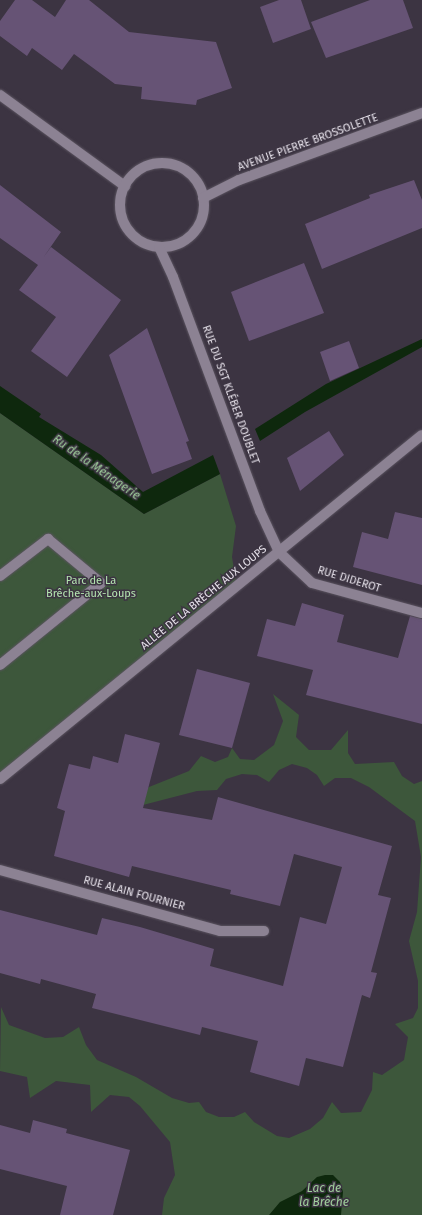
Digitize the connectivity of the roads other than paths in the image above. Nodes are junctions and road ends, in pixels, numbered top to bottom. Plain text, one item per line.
1 (0, 95) edge
2 (422, 113) edge
3 (125, 186) junction
4 (203, 198) junction
5 (159, 247) junction
6 (422, 435) edge
7 (279, 552) junction
8 (0, 576) edge
9 (422, 613) edge
10 (0, 665) edge
11 (0, 779) edge
12 (0, 870) edge
13 (264, 931) dead end

1 - 3 street
2 - 4 street, AVENUE PIERRE BROSSOLETTE
3 - 4 street
3 - 5 street
4 - 5 street
5 - 7 street, RUE DU SGT KLÉBER DOUBLET
6 - 7 street, ALLÉE DE LA BRÈCHE AUX LOUPS
7 - 9 street, RUE DIDEROT
7 - 11 street, ALLÉE DE LA BRÈCHE AUX LOUPS
8 - 10 street
12 - 13 street, RUE ALAIN FOURNIER

